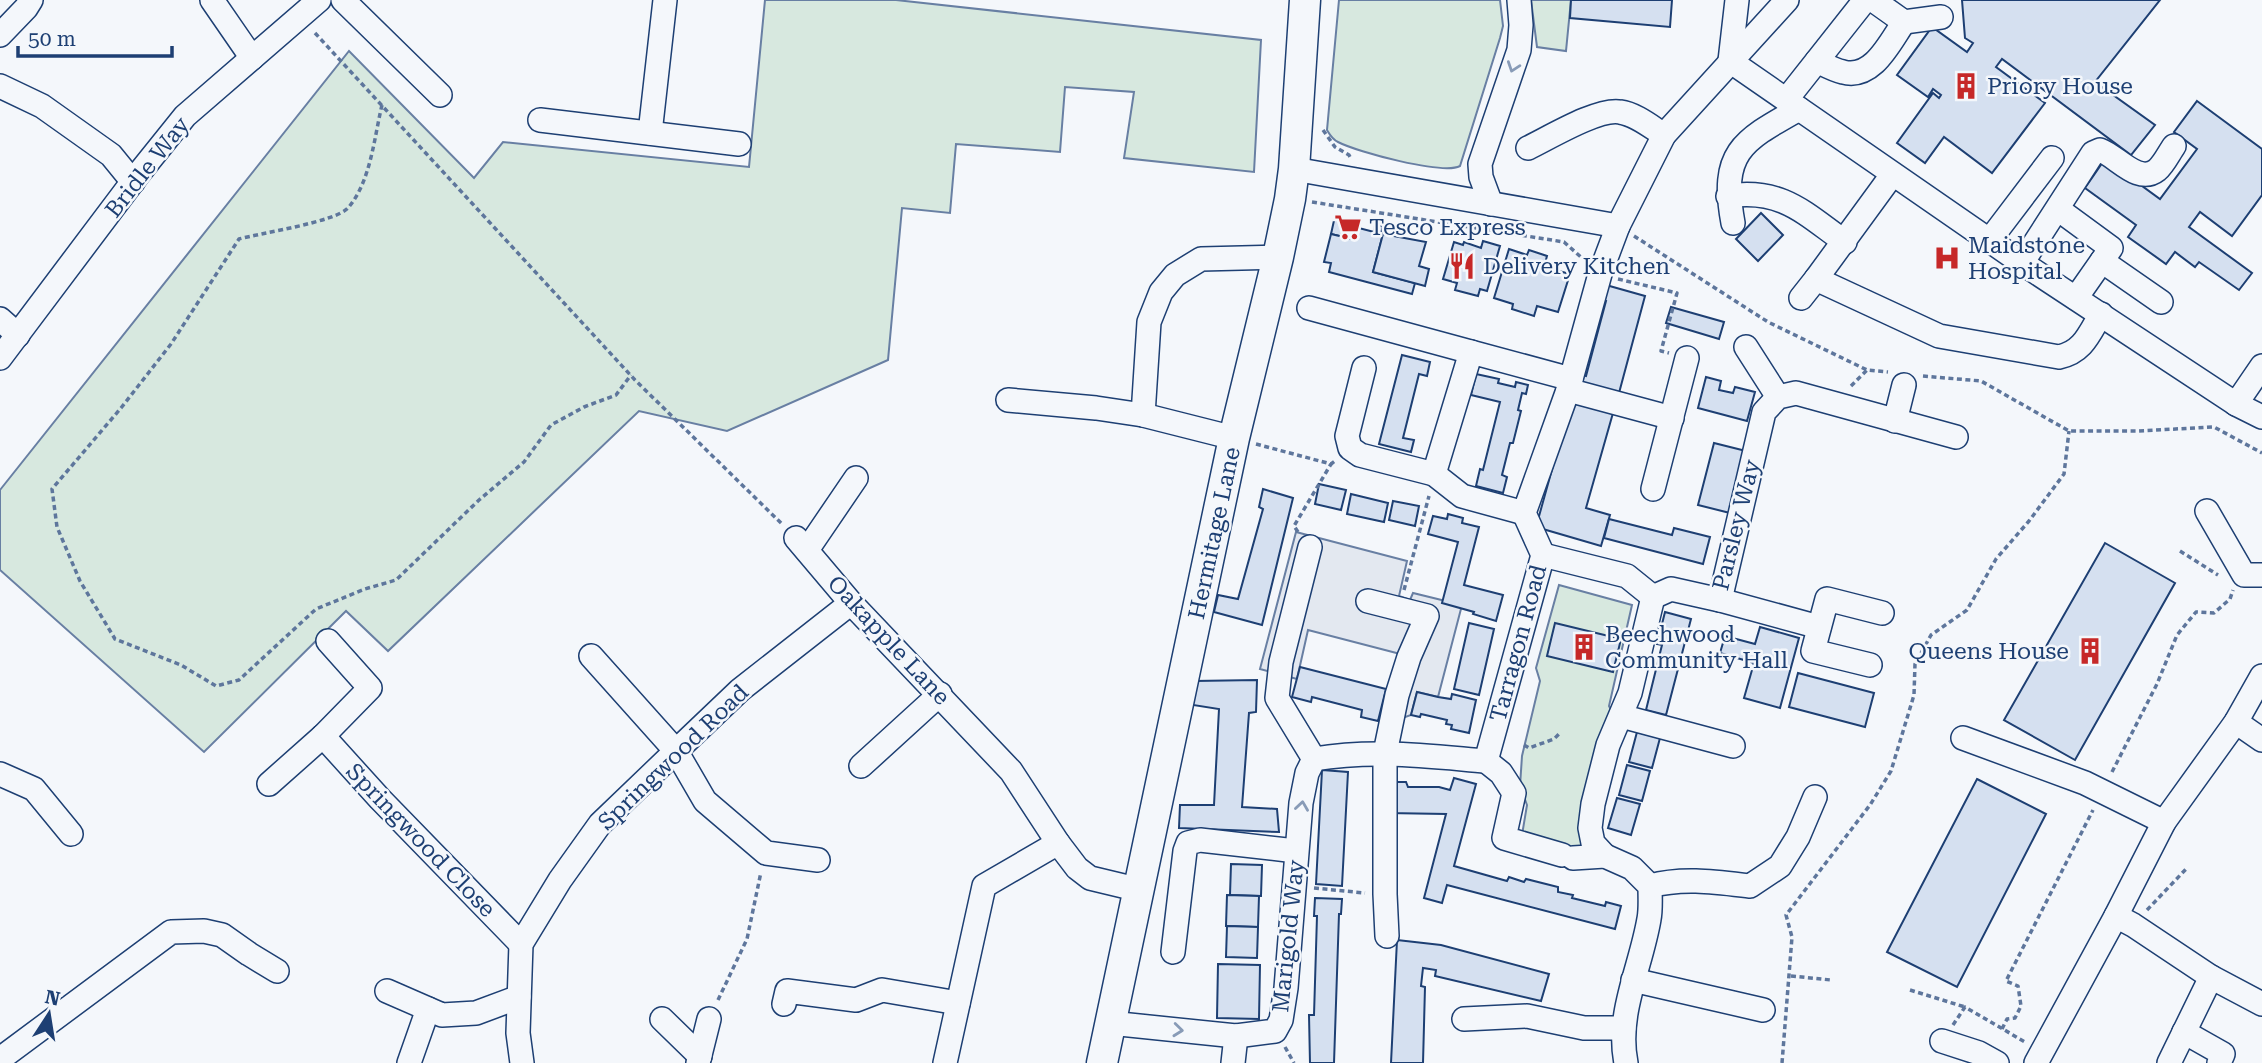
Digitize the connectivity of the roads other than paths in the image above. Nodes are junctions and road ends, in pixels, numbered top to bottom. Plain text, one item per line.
1 (31, 0) edge
2 (212, 0) edge
3 (319, 0) edge
4 (343, 0) edge
5 (665, 0) edge
6 (1305, 0) edge
7 (1519, 0) edge
8 (1737, 0) edge
9 (1787, 0) edge
10 (1865, 0) edge
11 (1873, 0) edge
12 (1941, 17) dead end
13 (1904, 22) junction
14 (0, 35) edge
15 (252, 58) junction
16 (1730, 61) junction
17 (1816, 61) junction
18 (0, 86) edge
19 (440, 95) dead end
20 (1793, 104) junction
21 (540, 120) dead end
22 (650, 133) junction
23 (1664, 135) junction
24 (738, 144) dead end
25 (2174, 146) dead end
26 (1528, 148) dead end
27 (2052, 158) dead end
28 (1294, 169) junction
29 (1892, 175) junction
30 (133, 182) junction
31 (1728, 196) junction
32 (1491, 204) junction
33 (2066, 215) dead end
34 (1733, 223) dead end
35 (1618, 226) junction
36 (1989, 240) junction
37 (1845, 242) junction
38 (1278, 257) junction
39 (2102, 261) junction
40 (2022, 263) junction
41 (1816, 279) junction
42 (1801, 298) dead end
43 (2076, 298) junction
44 (2161, 302) dead end
45 (1309, 308) dead end
46 (2101, 314) junction
47 (0, 319) edge
48 (18, 335) junction
49 (1746, 346) dead end
50 (1471, 352) junction
51 (0, 358) edge
52 (1688, 358) road end
53 (2262, 366) edge
54 (1364, 368) dead end
55 (1905, 378) road end
56 (1570, 384) junction
57 (1778, 397) junction
58 (1008, 400) dead end
59 (2236, 404) junction
60 (1143, 415) junction
61 (2262, 417) edge
62 (1672, 418) junction
63 (1895, 421) junction
64 (1956, 437) dead end
65 (1234, 438) junction
66 (1434, 474) junction
67 (856, 478) dead end
68 (1653, 489) dead end
69 (2207, 512) dead end
70 (1524, 513) junction
71 (1310, 547) road end
72 (1543, 555) junction
73 (2243, 576) edge
74 (1653, 597) junction
75 (1720, 600) junction
76 (1368, 601) dead end
77 (851, 603) junction
78 (1882, 613) dead end
79 (1819, 627) junction
80 (328, 641) dead end
81 (591, 656) dead end
82 (1870, 666) dead end
83 (2262, 676) edge
84 (940, 694) junction
85 (1620, 716) junction
86 (2236, 722) junction
87 (323, 736) junction
88 (1964, 738) dead end
89 (2262, 740) edge
90 (1733, 746) dead end
91 (676, 751) junction
92 (1385, 753) junction
93 (1314, 759) junction
94 (1486, 761) junction
95 (861, 766) dead end
96 (0, 774) edge
97 (269, 784) dead end
98 (1815, 797) dead end
99 (2164, 822) junction
100 (71, 834) dead end
101 (1058, 843) junction
102 (1296, 851) junction
103 (1605, 856) junction
104 (818, 860) dead end
105 (1650, 886) junction
106 (1140, 890) junction
107 (2116, 916) junction
108 (1387, 936) dead end
109 (521, 944) junction
110 (1173, 952) dead end
111 (277, 971) dead end
112 (2211, 977) junction
113 (1633, 980) junction
114 (387, 990) dead end
115 (519, 997) junction
116 (958, 1003) junction
117 (784, 1004) dead end
118 (2262, 1004) edge
119 (428, 1009) junction
120 (1763, 1010) dead end
121 (662, 1019) dead end
122 (709, 1019) road end
123 (1464, 1019) dead end
124 (1110, 1023) junction
125 (1624, 1028) junction
126 (2184, 1032) junction
127 (1236, 1035) junction
128 (1942, 1041) road end
129 (2039, 1057) edge
130 (0, 1059) edge
131 (699, 1060) edge
132 (410, 1063) edge
133 (522, 1063) edge
134 (945, 1063) edge
135 (1102, 1063) edge
136 (1233, 1063) edge
137 (1626, 1063) edge
138 (1997, 1063) edge
139 (2169, 1063) edge
140 (2219, 1063) edge

1 - 14 street
2 - 15 street
3 - 15 street, Bridle Way
4 - 19 street
5 - 22 street
6 - 28 main road, Hermitage Lane
7 -> 32 street
8 - 16 street
9 - 16 street
10 - 17 street
11 - 13 street
12 - 13 street
13 - 17 street
15 - 30 street, Bridle Way
16 - 20 street
16 - 23 street
17 - 20 street
18 - 30 street
20 - 29 street
20 - 31 street
21 - 22 street
22 - 24 street
23 - 26 street
23 - 35 street
25 - 40 street
27 - 36 street
28 - 32 street
28 - 38 main road, Hermitage Lane
29 - 36 street
29 - 37 street
30 - 48 street, Bridle Way
31 - 34 street
31 - 37 street
32 - 35 street
33 - 39 street
35 - 56 street
36 - 40 street
37 - 41 street
38 - 60 street
38 - 65 main road, Hermitage Lane
39 - 43 street
39 - 44 street
40 - 43 street
41 - 42 street
41 - 46 street
43 - 46 street
45 - 50 street
46 - 59 street
47 - 48 street
48 - 51 street, Bridle Way
49 - 57 street
50 - 56 street
50 - 66 street
52 - 62 street
53 - 59 street
54 - 66 street
55 - 63 street
56 - 62 street
56 - 70 street
57 - 63 street
57 - 75 street, Parsley Way
58 - 60 street
59 - 61 street
60 - 65 street
62 - 68 street
63 - 64 street
65 - 106 main road, Hermitage Lane
66 - 70 street
67 - 77 street, Oakapple Lane
69 - 73 street
70 - 72 street, Tarragon Road
71 - 93 street
72 - 74 street
72 - 94 street, Tarragon Road
74 - 75 street, Parsley Way
74 - 85 street
75 - 79 street
76 - 92 street
77 - 84 street, Oakapple Lane
77 - 91 street, Springwood Road
78 - 79 street
79 - 82 street
80 - 87 street
81 - 91 street
83 - 86 street
84 - 95 street
84 - 101 street, Oakapple Lane
85 - 90 street
85 - 103 street
86 - 89 street
86 - 99 street
87 - 97 street
87 - 109 street, Springwood Close
88 - 99 street
91 - 104 street
91 - 109 street, Springwood Road
92 - 93 street
92 - 94 street
92 - 108 street
102 -> 93 street, Marigold Way
94 - 103 street
96 - 100 street
98 - 105 street
99 - 107 street
101 - 106 street, Oakapple Lane
101 - 116 street
102 - 110 street
102 - 127 street, Marigold Way
103 - 105 street
105 - 113 street
106 - 124 main road, Hermitage Lane
107 - 112 street
107 - 129 street
109 - 115 street, Springwood Road
111 - 130 street
112 - 118 street
112 - 126 street
113 - 120 street
113 - 125 street
114 - 119 street
115 - 119 street
115 - 133 street, Springwood Road
116 - 117 street
116 - 134 street
119 - 132 street
121 - 131 street
122 - 131 street
123 - 125 street
124 -> 127 street, Marigold Way
124 - 135 main road, Hermitage Lane
125 - 137 street
126 - 139 street
126 - 140 street
127 - 136 street
128 - 138 street

